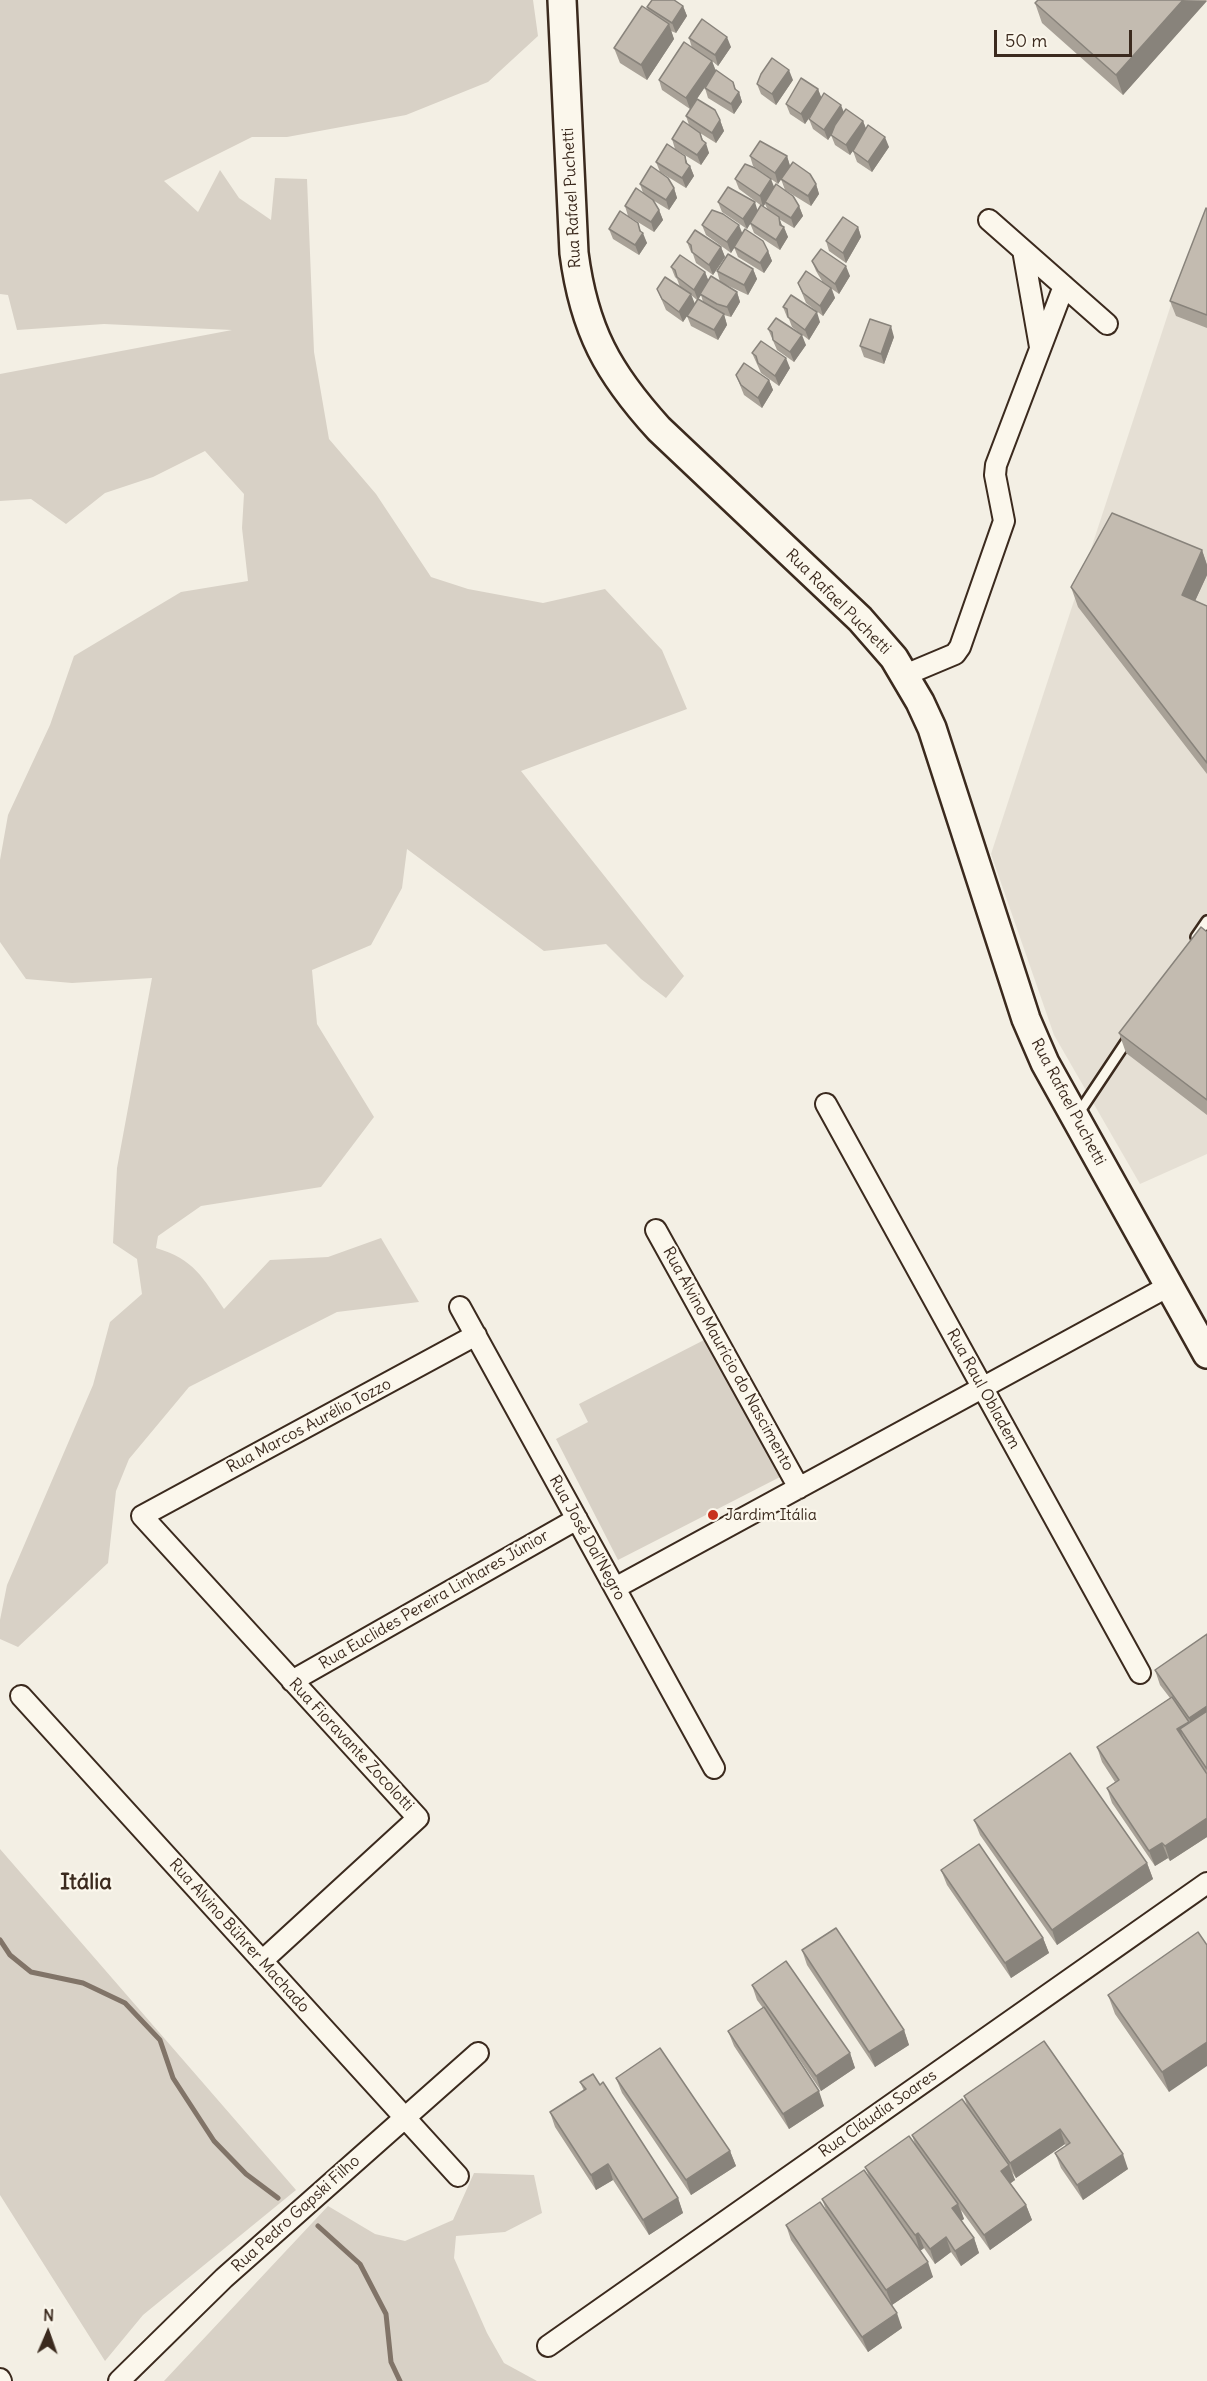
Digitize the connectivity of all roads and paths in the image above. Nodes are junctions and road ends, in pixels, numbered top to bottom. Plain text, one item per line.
1 (562, 0) edge
2 (989, 220) dead end
3 (1023, 250) junction
4 (1064, 286) junction
5 (1107, 324) dead end
6 (1040, 350) junction
7 (905, 675) junction
8 (1207, 921) edge
9 (1187, 951) edge
10 (1134, 1030) edge
11 (826, 1104) dead end
12 (1075, 1119) junction
13 (656, 1230) dead end
14 (1169, 1286) junction
15 (460, 1307) dead end
16 (476, 1335) junction
17 (1207, 1354) edge
18 (983, 1388) junction
19 (799, 1488) junction
20 (142, 1516) joint
21 (577, 1519) junction
22 (615, 1588) junction
23 (1140, 1673) dead end
24 (292, 1681) junction
25 (21, 1696) dead end
26 (714, 1768) dead end
27 (1207, 1882) edge
28 (262, 1961) junction
29 (478, 2052) dead end
30 (405, 2118) junction
31 (458, 2176) dead end
32 (548, 2346) dead end
33 (119, 2381) edge

1 - 7 street, Rua Rafael Puchetti
2 - 3 street
3 - 4 street
3 - 6 street
4 - 5 street
4 - 6 street
6 - 7 street
7 - 12 street, Rua Rafael Puchetti
8 - 9 lane
10 - 12 lane
11 - 18 street, Rua Raul Obladem
12 - 14 street, Rua Rafael Puchetti
13 - 19 street, Rua Alvino Maurício do Nascimento
14 - 17 street, Rua Rafael Puchetti
14 - 18 street
15 - 16 street, Rua José Dal'Negro
16 - 20 street, Rua Marcos Aurélio Tozzo
16 - 21 street, Rua José Dal'Negro
18 - 19 street
18 - 23 street, Rua Raul Obladem
19 - 22 street
20 - 24 street, Rua Fioravante Zocolotti
21 - 22 street, Rua José Dal'Negro
21 - 24 street, Rua Euclides Pereira Linhares Júnior
22 - 26 street, Rua José Dal'Negro
24 - 28 street, Rua Fioravante Zocolotti
25 - 28 street, Rua Alvino Bührer Machado
27 - 32 street, Rua Cláudia Soares
28 - 30 street, Rua Alvino Bührer Machado
29 - 30 street, Rua Pedro Gapski Filho
30 - 31 street, Rua Alvino Bührer Machado
30 - 33 street, Rua Pedro Gapski Filho

